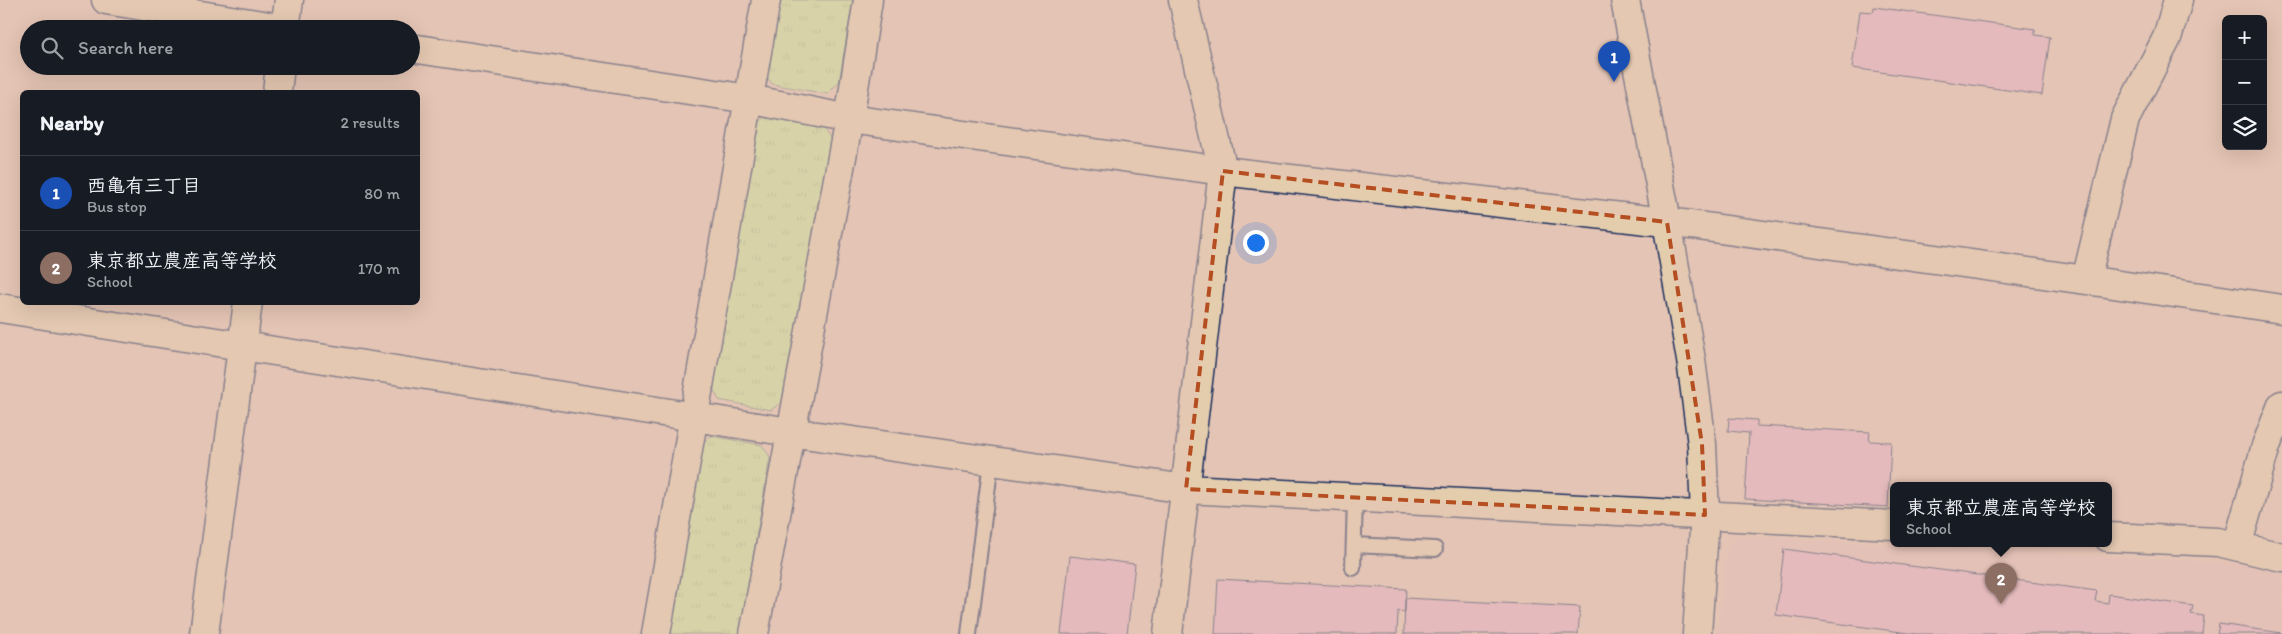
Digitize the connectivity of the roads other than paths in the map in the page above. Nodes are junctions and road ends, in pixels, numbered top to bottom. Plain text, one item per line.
1 (106, 0) edge
2 (289, 0) edge
3 (766, 0) edge
4 (868, 0) edge
5 (1183, 0) edge
6 (1625, 0) edge
7 (2178, 0) edge
8 (230, 20) edge
9 (287, 20) edge
10 (420, 49) edge
11 (279, 75) edge
12 (277, 90) edge
13 (749, 99) junction
14 (849, 119) junction
15 (1223, 171) junction
16 (1668, 222) junction
17 (2086, 280) junction
18 (248, 305) edge
19 (0, 308) edge
20 (2282, 310) edge
21 (243, 344) junction
22 (2282, 406) edge
23 (695, 416) junction
24 (790, 432) junction
25 (991, 462) junction
26 (1186, 489) junction
27 (1355, 498) junction
28 (1705, 515) junction
29 (1890, 525) edge
30 (2112, 537) edge
31 (1354, 545) junction
32 (2237, 546) junction
33 (1435, 549) dead end
34 (2282, 556) edge
35 (1353, 568) dead end
36 (204, 634) edge
37 (656, 634) edge
38 (754, 634) edge
39 (968, 634) edge
40 (1168, 634) edge
41 (1697, 634) edge

1 - 8 street
2 - 9 street
3 - 13 street
4 - 14 street
5 - 15 street
6 - 16 street
7 - 17 street
10 - 13 street
11 - 12 street
13 - 14 street
13 - 23 street
14 - 15 street
14 - 24 street
15 - 16 street
15 - 26 street
16 - 17 street
16 - 28 street
17 - 20 street
18 - 21 street
19 - 21 street
21 - 23 street
21 - 36 street
22 - 32 street
23 - 24 street
23 - 37 street
24 - 25 street
24 - 38 street
25 - 26 street
25 - 39 lane
26 - 27 street
26 - 40 street
27 - 28 street
27 - 31 lane
28 - 29 street
28 - 41 street
30 - 32 street
31 - 33 lane
31 - 35 lane
32 - 34 street

